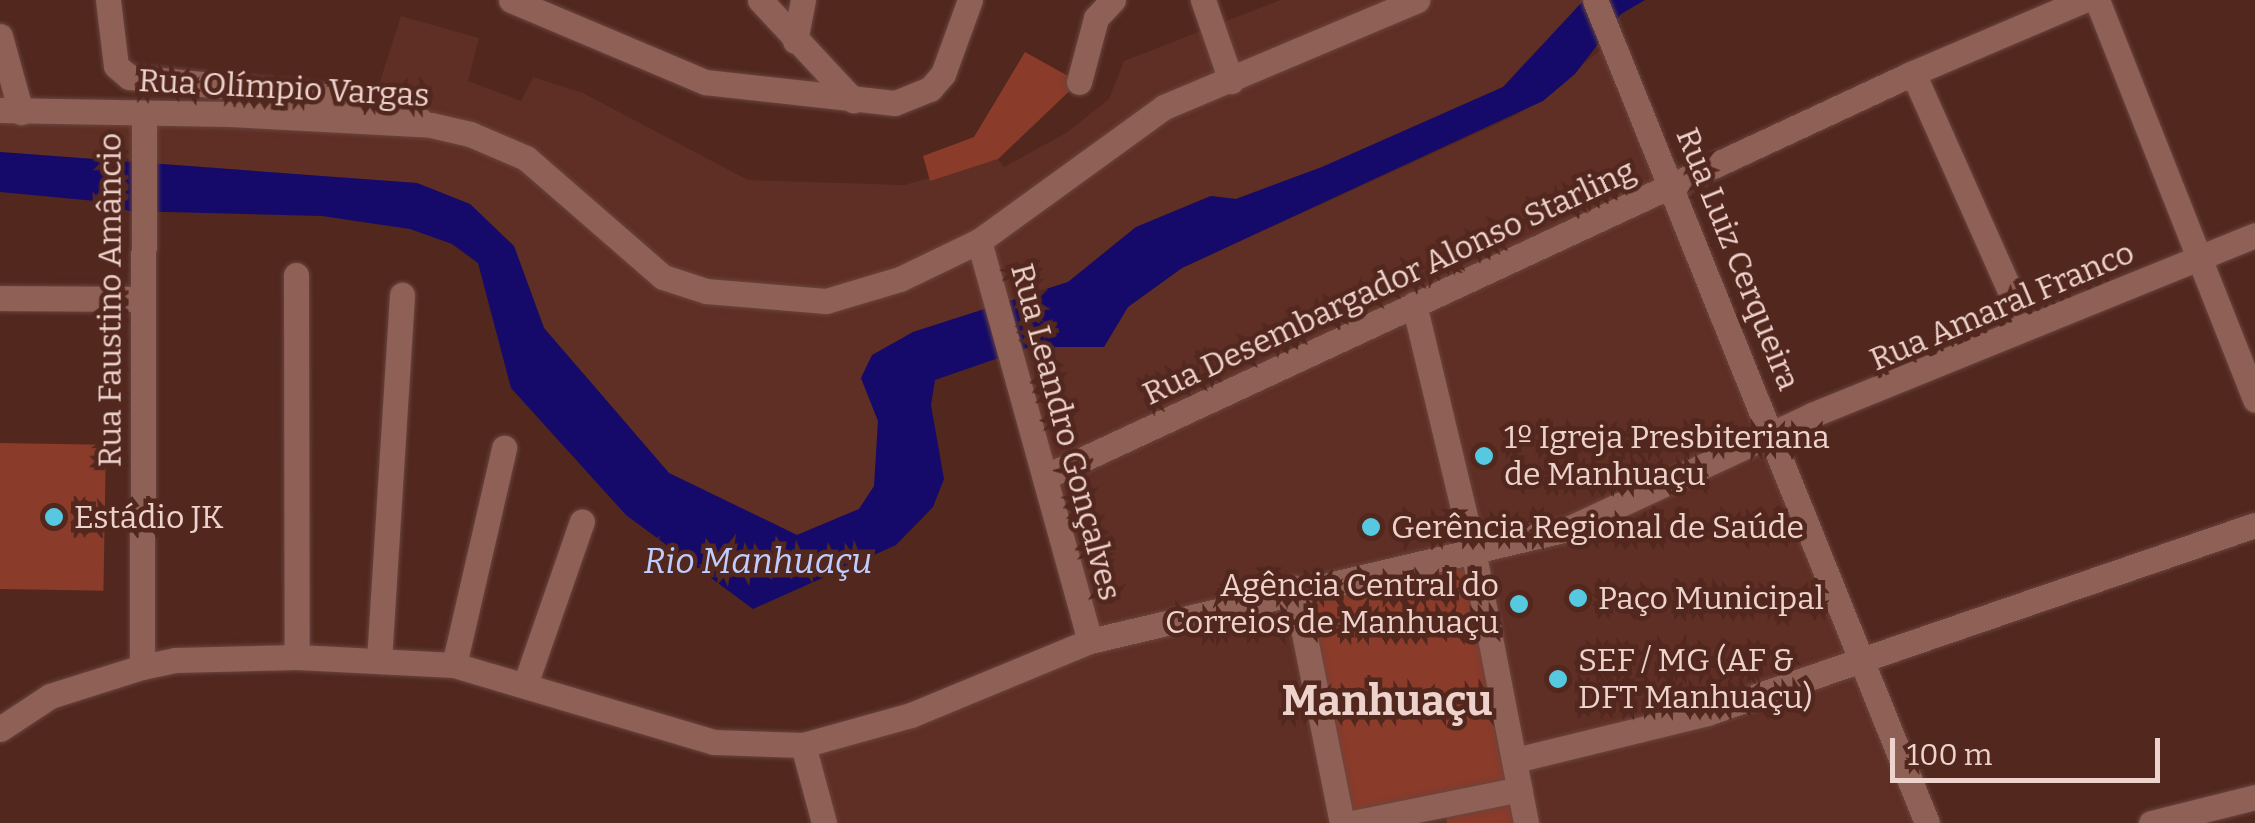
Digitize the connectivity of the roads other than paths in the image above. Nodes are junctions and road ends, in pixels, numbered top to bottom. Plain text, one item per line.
1 (108, 0) edge
2 (511, 0) edge
3 (760, 0) edge
4 (803, 0) edge
5 (970, 0) edge
6 (1112, 0) edge
7 (1203, 0) edge
8 (1417, 0) edge
9 (1596, 0) edge
10 (2084, 0) edge
11 (2096, 0) edge
12 (0, 38) edge
13 (794, 41) junction
14 (1912, 73) junction
15 (1231, 81) junction
16 (1079, 82) dead end
17 (853, 100) junction
18 (11, 111) edge
19 (144, 114) junction
20 (431, 125) junction
21 (1675, 186) junction
22 (2255, 235) edge
23 (980, 241) junction
24 (2196, 262) junction
25 (296, 275) dead end
26 (402, 295) dead end
27 (0, 298) edge
28 (142, 299) junction
29 (1414, 304) junction
30 (2026, 325) junction
31 (2255, 400) edge
32 (1772, 433) junction
33 (504, 448) dead end
34 (1049, 475) junction
35 (582, 521) dead end
36 (2255, 525) edge
37 (1473, 550) junction
38 (1296, 588) junction
39 (1090, 641) junction
40 (297, 657) junction
41 (1865, 657) junction
42 (380, 661) junction
43 (454, 665) junction
44 (142, 667) junction
45 (526, 682) junction
46 (0, 729) edge
47 (803, 746) junction
48 (1516, 760) junction
49 (1520, 789) junction
50 (2251, 806) edge
51 (824, 823) edge
52 (1342, 823) edge
53 (1352, 823) edge
54 (1526, 823) edge
55 (1927, 823) edge
56 (2152, 823) edge

1 - 20 street
2 - 17 street
3 - 13 street
4 - 13 street
5 - 17 street
6 - 16 street
7 - 15 street
8 - 15 street, Rua Olímpio Vargas
9 - 21 street, Rua Luiz Cerqueira
10 - 14 street, Rua Desembargador Alonso Starling
11 - 24 street
12 - 18 street
13 - 17 street
14 - 21 street, Rua Desembargador Alonso Starling
14 - 30 street
15 - 23 street, Rua Olímpio Vargas
18 - 19 street, Rua Olímpio Vargas
19 - 20 street, Rua Olímpio Vargas
19 - 28 street, Rua Faustino Amâncio
20 - 23 street, Rua Olímpio Vargas
21 - 29 street, Rua Desembargador Alonso Starling
21 - 32 street, Rua Luiz Cerqueira
22 - 24 street, Rua Amaral Franco
23 - 34 street, Rua Leandro Gonçalves
24 - 30 street, Rua Amaral Franco
24 - 31 street
25 - 40 street
26 - 42 street
27 - 28 street
28 - 44 street, Rua Faustino Amâncio
29 - 34 street, Rua Desembargador Alonso Starling
29 - 37 street
30 - 32 street, Rua Amaral Franco
32 - 37 street, Rua Amaral Franco
32 - 41 street, Rua Luiz Cerqueira
33 - 43 street
34 - 39 street, Rua Leandro Gonçalves
35 - 45 street
36 - 41 street
37 - 38 street, Rua Amaral Franco
37 - 48 street
38 - 39 street, Rua Amaral Franco
38 - 52 street
39 - 47 street, Rua Amaral Franco
40 - 42 street, Rua Amaral Franco
40 - 44 street, Rua Amaral Franco
41 - 48 street
41 - 55 street, Rua Luiz Cerqueira
42 - 43 street, Rua Amaral Franco
43 - 45 street, Rua Amaral Franco
44 - 46 street, Rua Amaral Franco
45 - 47 street, Rua Amaral Franco
47 - 51 street
48 - 49 street
49 - 53 street
49 - 54 street
50 - 56 street

